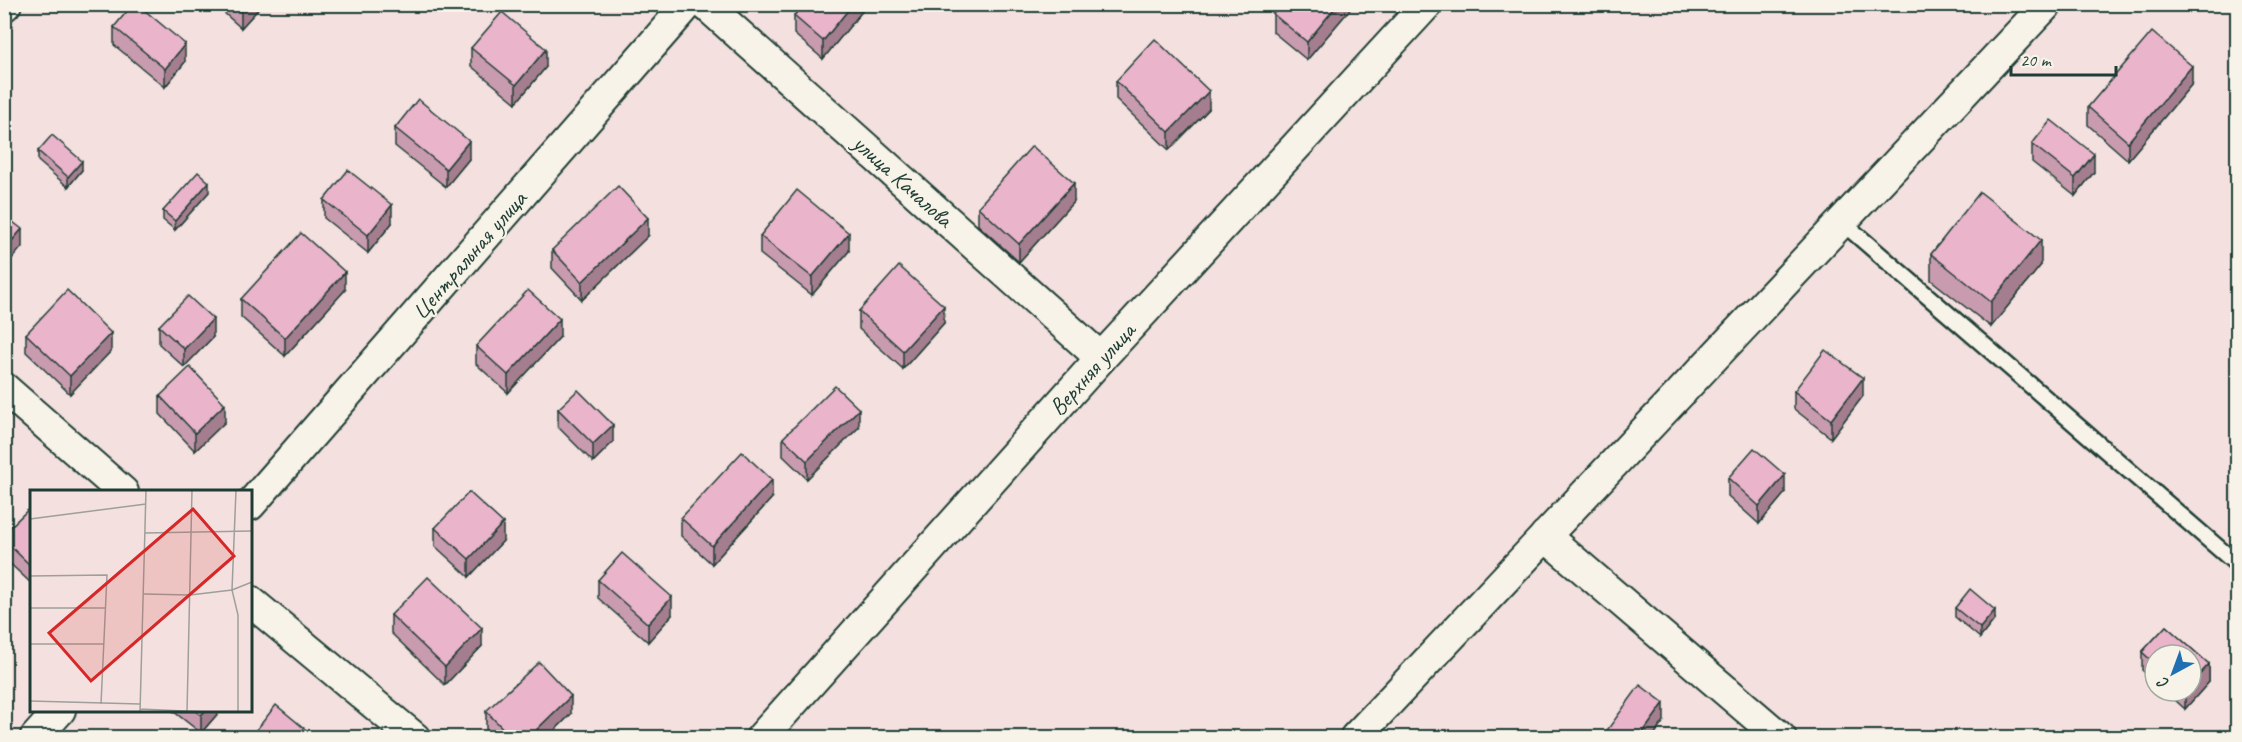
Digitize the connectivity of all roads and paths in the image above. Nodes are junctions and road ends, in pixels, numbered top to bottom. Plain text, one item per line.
1 (688, 4) edge
2 (705, 4) edge
3 (1428, 4) edge
4 (2047, 4) edge
5 (1842, 222) junction
6 (1101, 358) junction
7 (4, 388) edge
8 (121, 490) edge
9 (252, 503) edge
10 (1545, 536) junction
11 (2238, 565) edge
12 (252, 603) edge
13 (59, 712) edge
14 (35, 738) edge
15 (415, 738) edge
16 (760, 738) edge
17 (1355, 738) edge
18 (1781, 738) edge

1 - 9 street, Центральная улица
2 - 6 street, улица Качалова
3 - 6 street, Верхняя улица
4 - 5 street
5 - 10 street
5 - 11 lane
6 - 16 street, Верхняя улица
7 - 8 street
10 - 17 street
10 - 18 street
12 - 15 street
13 - 14 street

